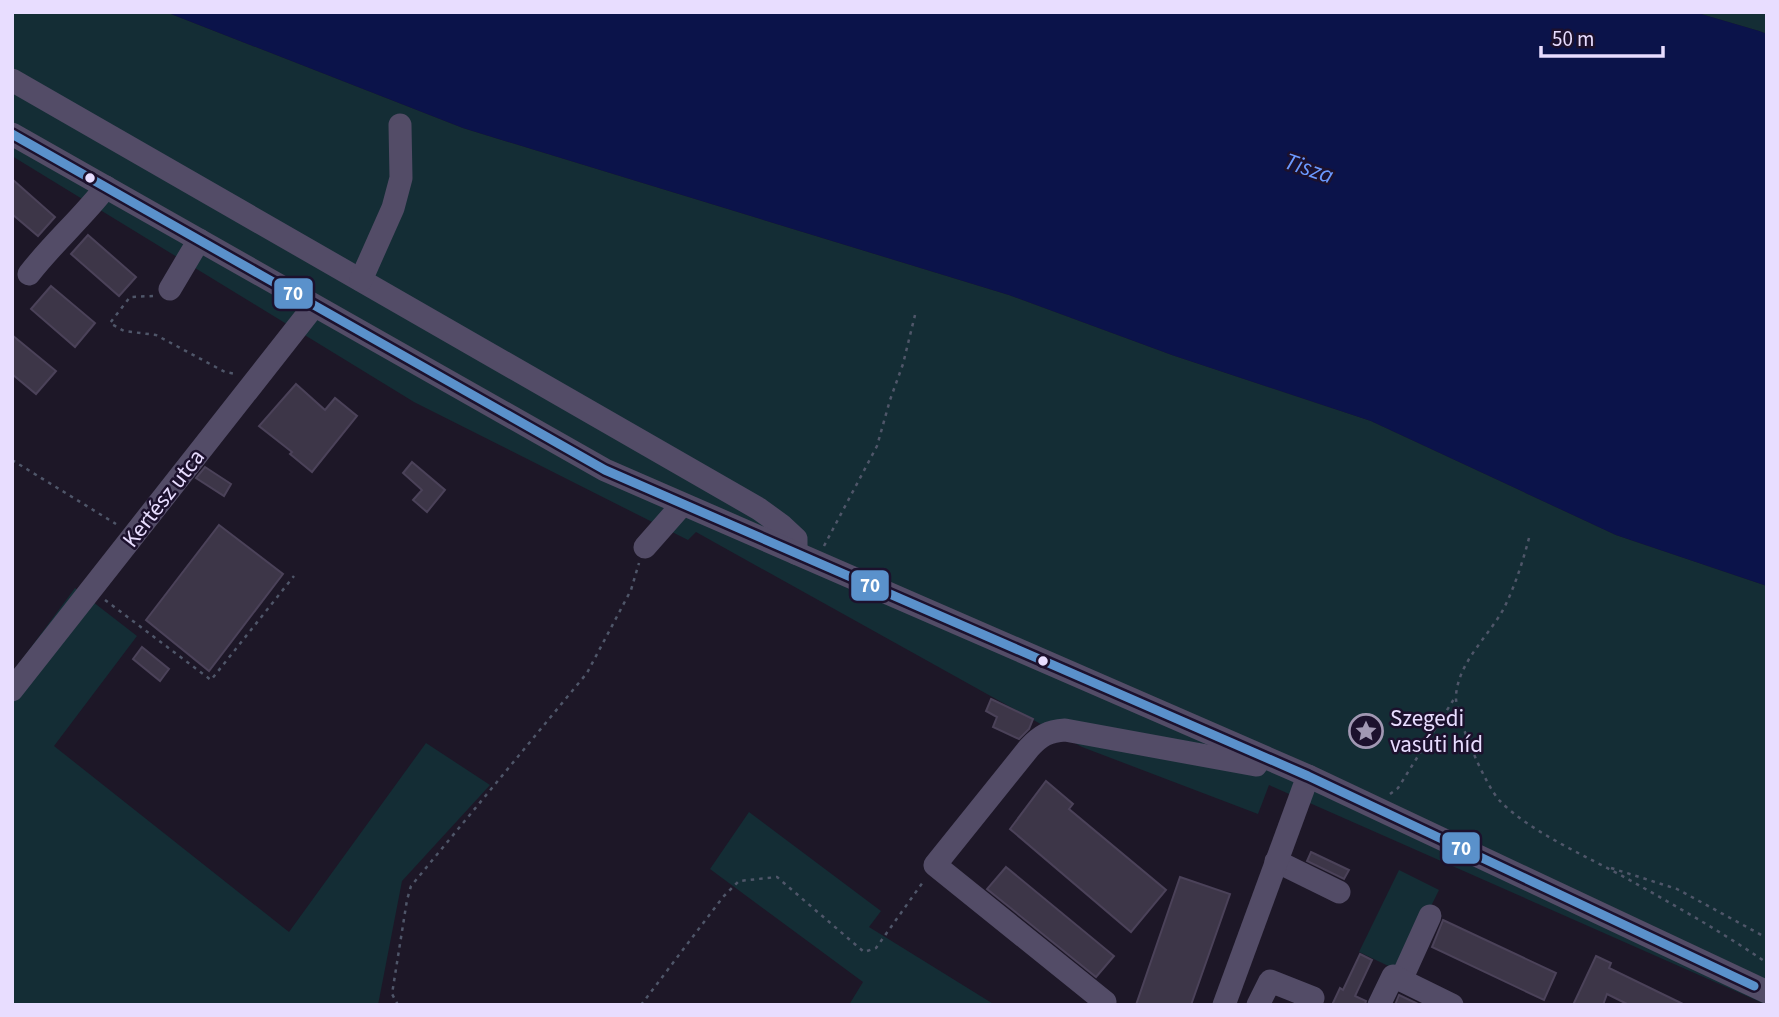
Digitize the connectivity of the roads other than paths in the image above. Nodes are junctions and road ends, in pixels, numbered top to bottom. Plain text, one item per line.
1 (12, 80) edge
2 (400, 125) dead end
3 (12, 134) edge
4 (106, 187) junction
5 (199, 240) junction
6 (29, 274) dead end
7 (361, 280) junction
8 (170, 289) road end
9 (314, 306) junction
10 (682, 505) junction
11 (645, 547) road end
12 (807, 557) junction
13 (12, 690) edge
14 (1261, 756) junction
15 (1308, 776) junction
16 (1276, 861) junction
17 (1339, 892) dead end
18 (1430, 916) dead end
19 (1401, 980) junction
20 (1755, 994) edge
21 (1105, 1002) dead end
22 (1224, 1005) edge
23 (1258, 1005) edge
24 (1310, 1005) edge
25 (1379, 1005) edge
26 (1452, 1005) edge

1 - 7 street
2 - 7 street
3 - 4 street
4 - 5 street
4 - 6 street
5 - 8 street
5 - 9 street
7 - 12 street
9 - 10 street
9 - 13 street, Kertész utca
10 - 11 street
10 - 12 street
12 - 14 street
14 - 15 street
14 - 21 street
15 - 16 street
15 - 20 street
16 - 17 street
16 - 22 street
18 - 19 street
19 - 25 street
19 - 26 street
23 - 24 street

